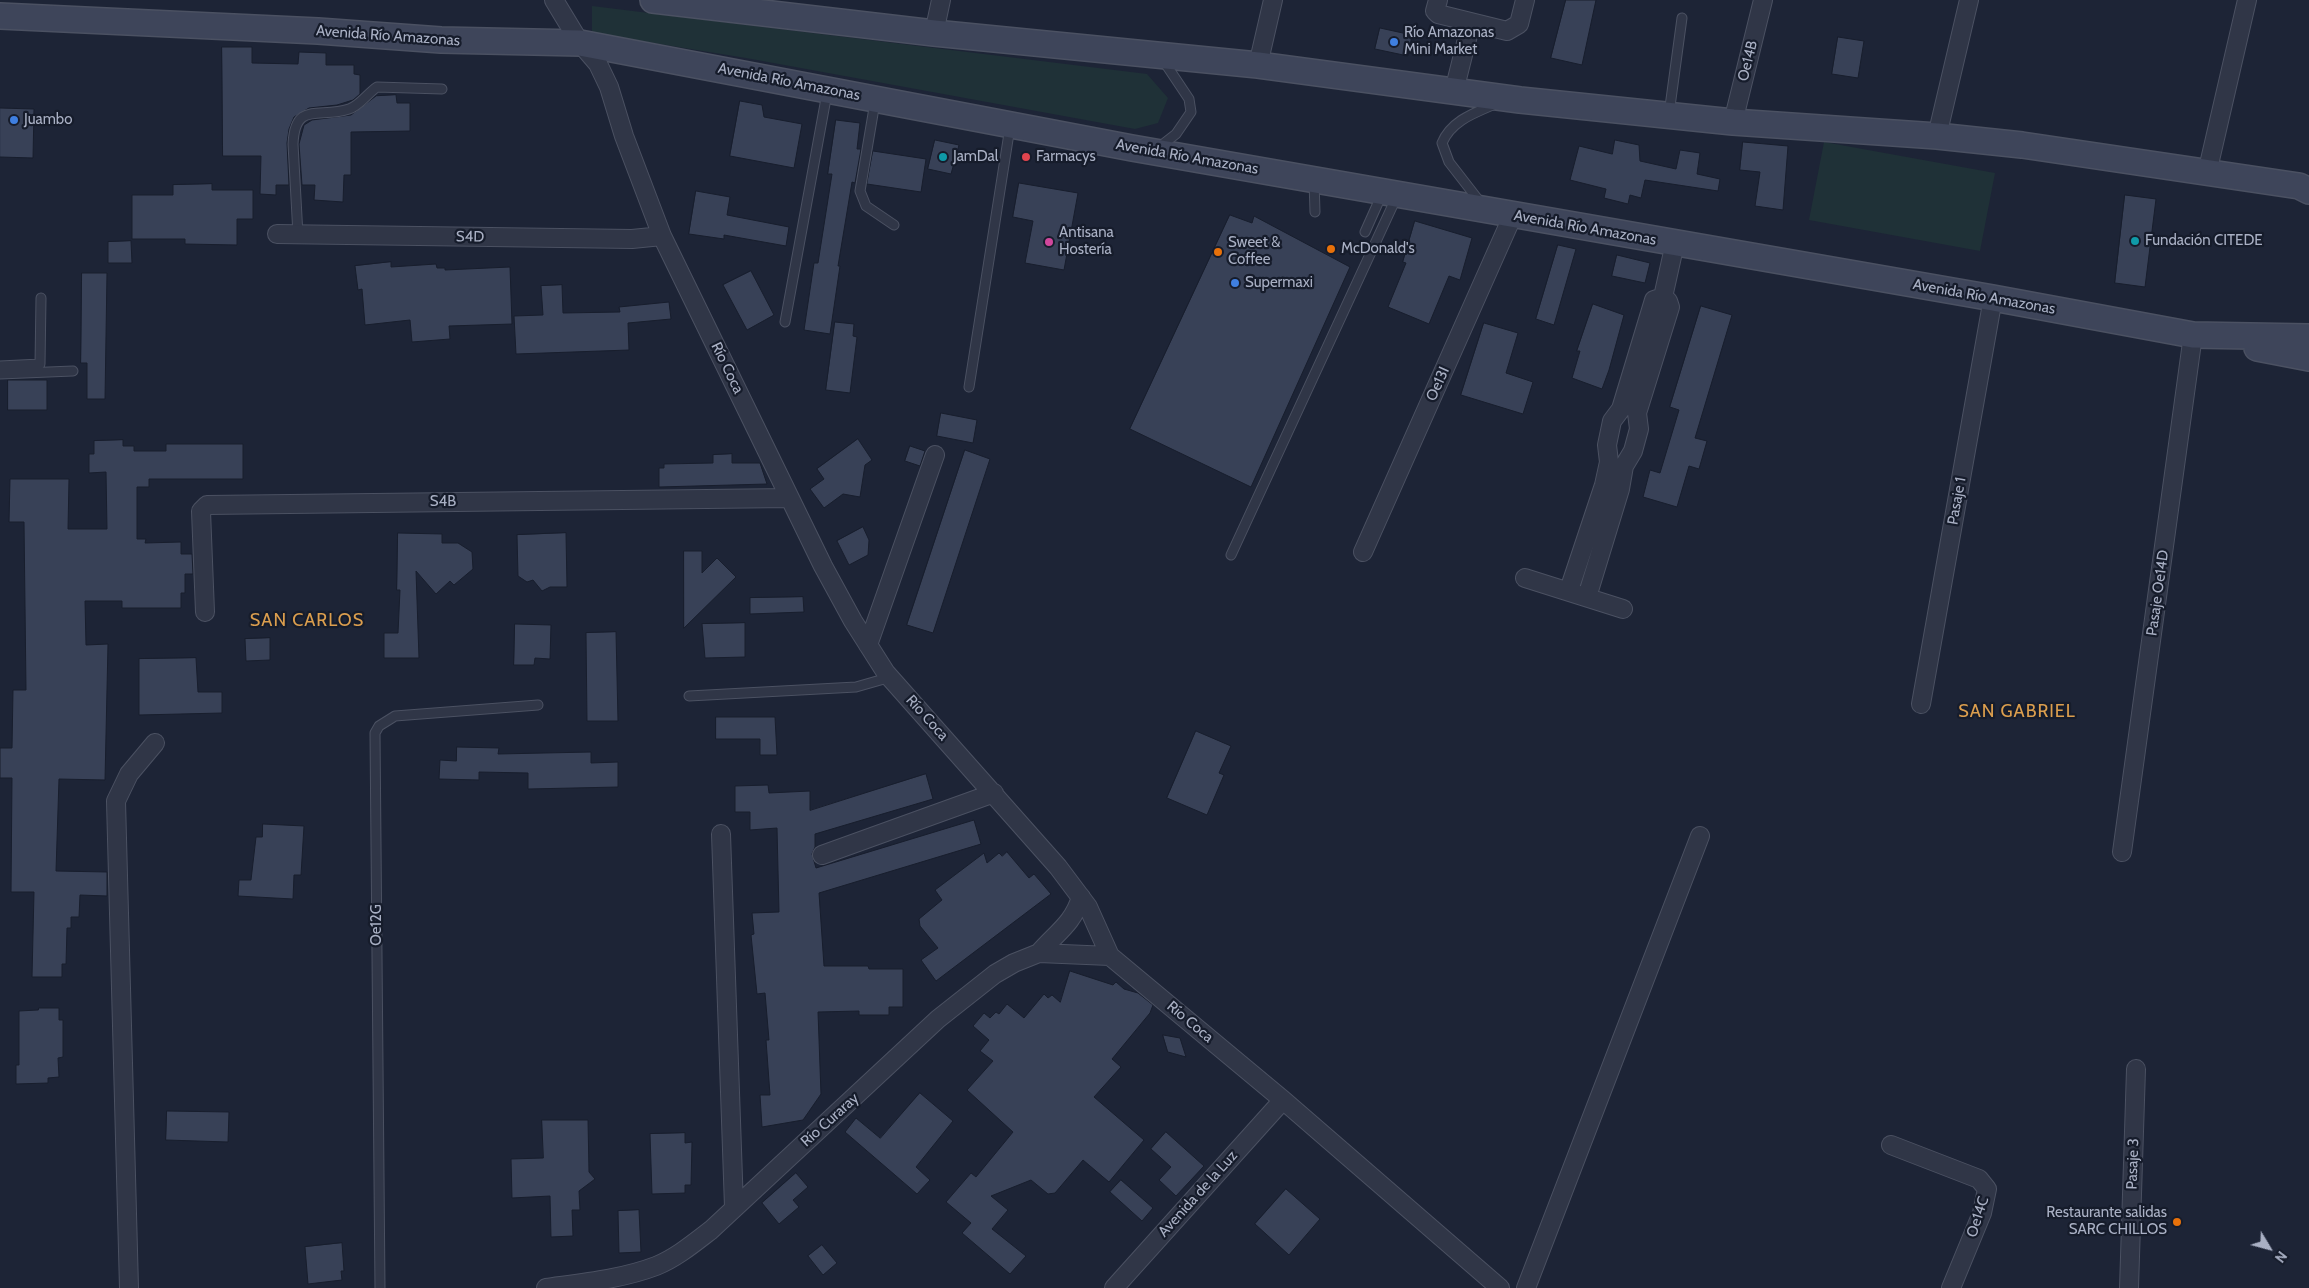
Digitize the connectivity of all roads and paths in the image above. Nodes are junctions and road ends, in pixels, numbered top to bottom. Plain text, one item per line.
1 (554, 0) edge
2 (653, 0) edge
3 (941, 0) edge
4 (1273, 0) edge
5 (1438, 0) edge
6 (1525, 0) edge
7 (1763, 0) edge
8 (1969, 0) edge
9 (2247, 0) edge
10 (0, 16) edge
11 (1682, 18) dead end
12 (1471, 23) junction
13 (934, 33) junction
14 (580, 43) junction
15 (1161, 57) junction
16 (1258, 65) junction
17 (442, 88) dead end
18 (827, 90) junction
19 (1454, 91) junction
20 (876, 99) junction
21 (1520, 100) junction
22 (1668, 115) junction
23 (1733, 122) junction
24 (1010, 125) junction
25 (1937, 136) junction
26 (1154, 150) junction
27 (2207, 173) junction
28 (1314, 180) junction
29 (2306, 188) edge
30 (1390, 194) junction
31 (1487, 211) junction
32 (1315, 212) dead end
33 (1513, 215) junction
34 (894, 225) dead end
35 (1365, 232) dead end
36 (277, 234) dead end
37 (298, 235) junction
38 (662, 236) junction
39 (1675, 243) junction
40 (40, 298) dead end
41 (1993, 298) junction
42 (786, 322) dead end
43 (2193, 335) junction
44 (2309, 337) edge
45 (2309, 358) edge
46 (0, 366) edge
47 (73, 371) dead end
48 (0, 374) edge
49 (968, 387) dead end
50 (1629, 411) junction
51 (935, 455) dead end
52 (1616, 464) junction
53 (789, 498) junction
54 (1593, 517) junction
55 (1610, 522) junction
56 (1363, 552) dead end
57 (1230, 555) dead end
58 (1525, 578) dead end
59 (1568, 590) junction
60 (1587, 597) junction
61 (1623, 608) dead end
62 (205, 612) dead end
63 (868, 645) junction
64 (890, 677) junction
65 (689, 696) dead end
66 (1922, 704) dead end
67 (538, 705) dead end
68 (156, 743) dead end
69 (994, 793) junction
70 (721, 834) dead end
71 (1700, 836) dead end
72 (2122, 852) dead end
73 (822, 855) dead end
74 (1081, 897) junction
75 (1039, 953) junction
76 (1110, 956) junction
77 (2136, 1069) dead end
78 (1283, 1100) junction
79 (1891, 1145) dead end
80 (734, 1207) junction
81 (129, 1288) edge
82 (380, 1288) edge
83 (546, 1288) edge
84 (1114, 1288) edge
85 (1500, 1288) edge
86 (1526, 1288) edge
87 (1951, 1288) edge
88 (2129, 1288) edge

1 - 14 street, Río Coca
2 - 13 main road
3 - 13 street
4 - 16 street
5 - 12 street
6 - 12 street
7 - 23 street, Oe14B
8 - 25 street
9 - 27 street
10 - 14 main road, Avenida Río Amazonas
11 - 22 lane
12 - 19 street
13 - 15 main road
14 - 18 main road, Avenida Río Amazonas
14 - 38 street, Río Coca
15 - 16 main road
15 - 26 lane
16 - 19 main road
17 - 37 lane
18 - 20 main road, Avenida Río Amazonas
18 - 42 lane
19 - 21 main road
20 - 24 main road, Avenida Río Amazonas
20 - 34 lane
21 - 22 main road
21 - 31 lane
22 - 23 main road
23 - 25 main road
24 - 26 main road, Avenida Río Amazonas
24 - 49 lane
25 - 27 main road
26 - 28 main road, Avenida Río Amazonas
27 - 29 main road
28 - 30 main road, Avenida Río Amazonas
28 - 32 lane
30 - 31 main road, Avenida Río Amazonas
30 - 35 lane
30 - 57 lane
31 - 33 main road, Avenida Río Amazonas
33 - 39 main road, Avenida Río Amazonas
33 - 56 street, Oe13I
36 - 37 street, S4D
37 - 38 street, S4D
38 - 53 street, Río Coca
39 - 41 main road, Avenida Río Amazonas
39 - 50 street
40 - 46 lane
41 - 43 main road, Avenida Río Amazonas
41 - 66 street, Pasaje 1
43 - 44 main road, Avenida Río Amazonas
43 - 45 main road
43 - 72 street, Pasaje Oe14D
47 - 48 lane
50 - 52 street
50 - 52 street
51 - 63 street
52 - 54 street
52 - 55 street
53 - 62 street, S4B
53 - 63 street, Río Coca
54 - 55 street
54 - 59 street
55 - 60 street
58 - 59 street
59 - 60 street
60 - 61 street
63 - 64 street, Río Coca
64 - 65 lane
64 - 69 street, Río Coca
67 - 82 lane, Oe12G
68 - 81 street
69 - 73 street
69 - 74 street, Río Coca
70 - 80 street
71 - 86 street
74 - 75 street
74 - 76 street, Río Coca
75 - 76 street, Río Curaray
75 - 80 street, Río Curaray
76 - 78 street, Río Coca
77 - 88 street, Pasaje 3
78 - 84 street, Avenida de la Luz
78 - 85 street, Río Coca
79 - 87 street, Oe14C
80 - 83 street, Río Curaray

